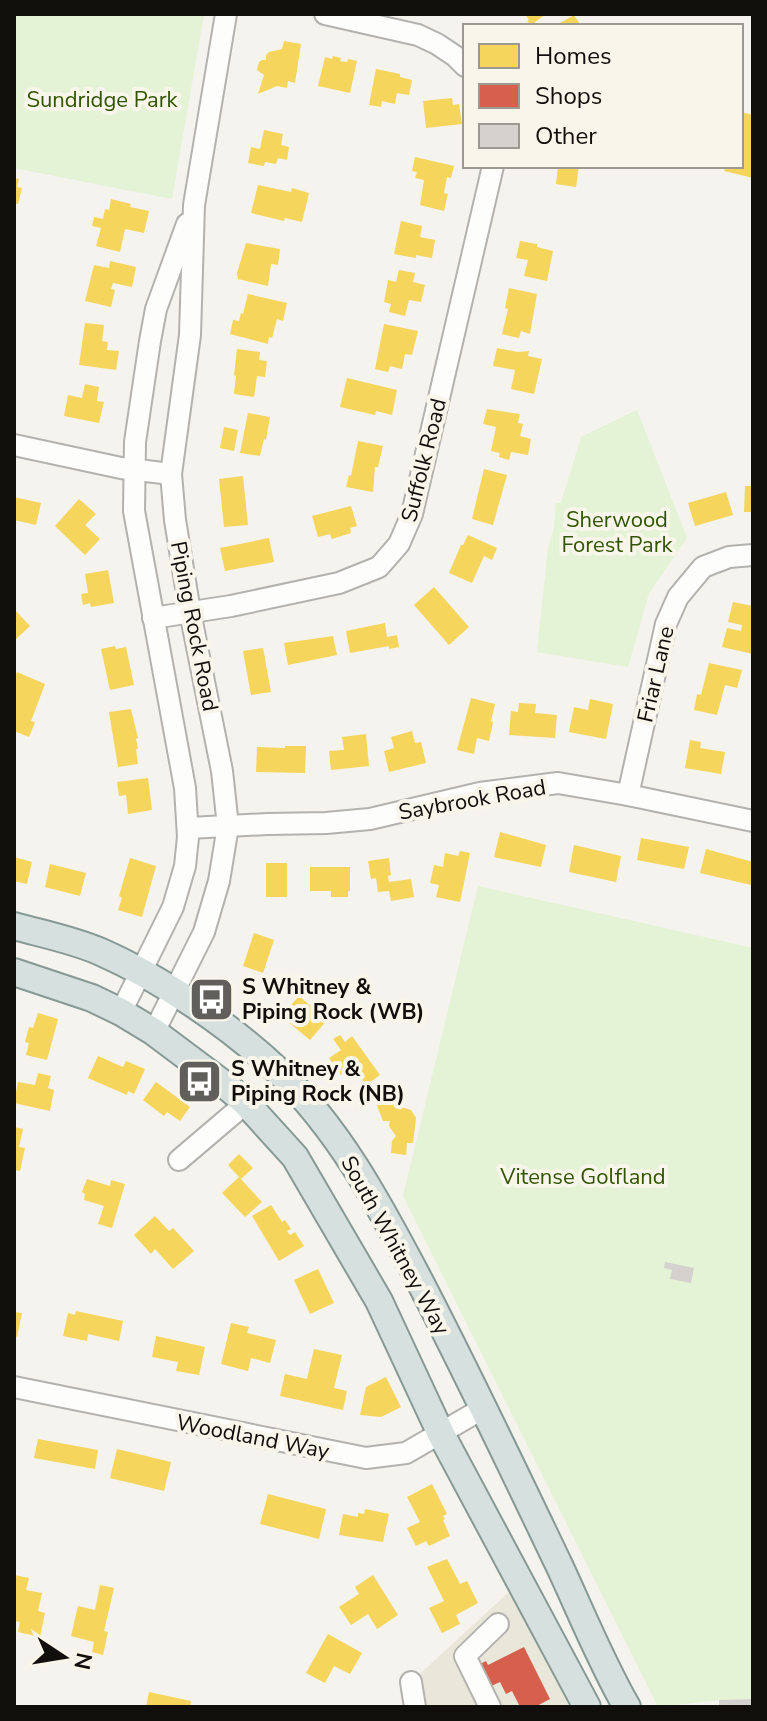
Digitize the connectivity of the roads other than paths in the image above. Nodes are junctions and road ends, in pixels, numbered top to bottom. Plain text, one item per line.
1 (226, 14) edge
2 (325, 14) edge
3 (463, 64) edge
4 (493, 168) edge
5 (194, 205) junction
6 (14, 445) edge
7 (134, 470) junction
8 (171, 474) junction
9 (753, 555) edge
10 (190, 612) junction
11 (153, 618) junction
12 (628, 795) junction
13 (753, 821) edge
14 (228, 826) junction
15 (189, 828) junction
16 (14, 926) edge
17 (14, 972) edge
18 (142, 972) junction
19 (175, 992) junction
20 (121, 1012) junction
21 (154, 1032) junction
22 (246, 1103) junction
23 (179, 1160) dead end
24 (14, 1387) edge
25 (482, 1409) junction
26 (441, 1434) junction
27 (498, 1624) dead end
28 (411, 1682) dead end
29 (415, 1707) edge
30 (490, 1707) edge
31 (587, 1707) edge
32 (627, 1707) edge

1 - 5 street, Piping Rock Road
2 - 3 street
4 - 10 street, Suffolk Road
5 - 7 street, Piping Rock Road
5 - 8 street, Piping Rock Road
6 - 7 street
7 - 8 street
7 - 11 street, Piping Rock Road
8 - 10 street, Piping Rock Road
9 - 12 street, Friar Lane
10 - 11 street, Suffolk Road
10 - 14 street, Piping Rock Road
11 - 15 street, Piping Rock Road
12 - 13 street, Saybrook Road
12 - 14 street, Saybrook Road
14 - 15 street, Saybrook Road
14 - 19 street, Piping Rock Road
15 - 18 street, Piping Rock Road
16 - 18 main road, South Whitney Way
17 - 20 main road, South Whitney Way
18 - 19 main road, South Whitney Way
18 - 20 street, Piping Rock Road
19 - 21 street, Piping Rock Road
19 - 25 main road, South Whitney Way
20 - 21 main road, South Whitney Way
21 - 22 main road, South Whitney Way
22 - 23 street
22 - 26 main road, South Whitney Way
24 - 26 street, Woodland Way
25 - 26 street, Woodland Way
25 - 32 main road, South Whitney Way
26 - 31 main road, South Whitney Way
27 - 30 street
28 - 29 street

